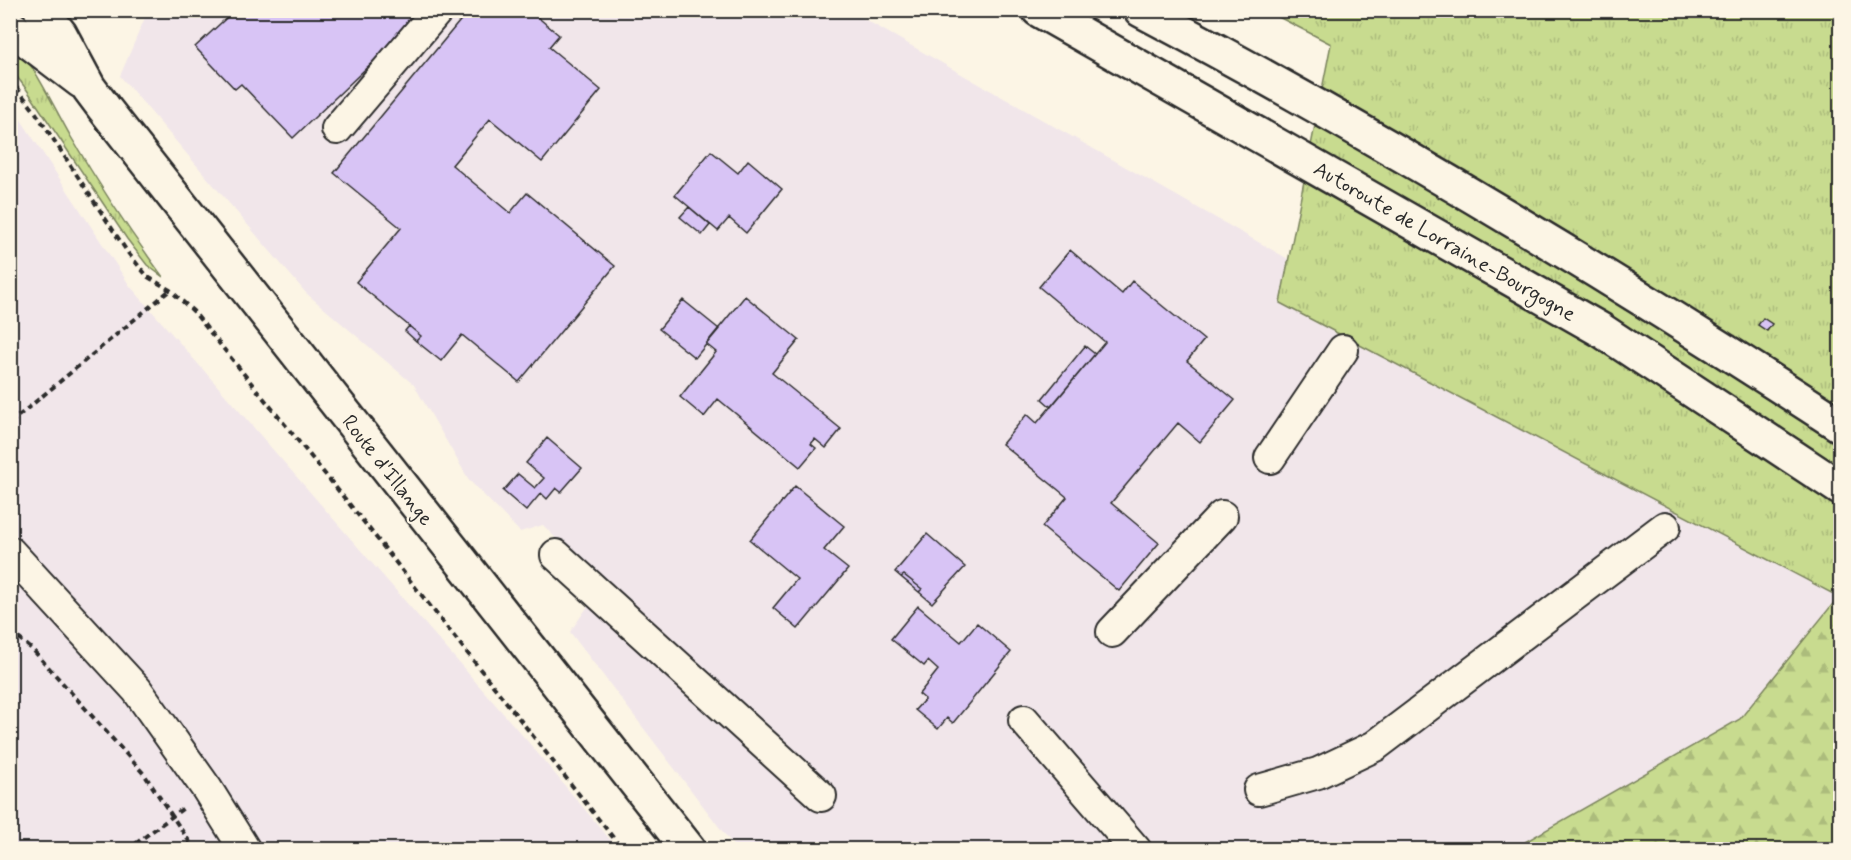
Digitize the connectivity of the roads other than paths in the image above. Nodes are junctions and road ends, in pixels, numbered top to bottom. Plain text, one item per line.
1 (41, 10) edge
2 (438, 10) edge
3 (1039, 10) edge
4 (1142, 10) edge
5 (10, 27) edge
6 (89, 88) junction
7 (337, 129) dead end
8 (1343, 350) dead end
9 (1840, 425) edge
10 (1270, 458) dead end
11 (1840, 488) edge
12 (1222, 516) dead end
13 (1665, 527) dead end
14 (10, 552) edge
15 (556, 555) dead end
16 (1112, 632) dead end
17 (1024, 720) dead end
18 (1258, 790) dead end
19 (821, 796) dead end
20 (245, 849) edge
21 (689, 849) edge
22 (1136, 849) edge

1 - 6 main road
2 - 7 lane
3 - 11 main road, Autoroute de Lorraine-Bourgogne
4 - 9 main road
5 - 6 main road
6 - 21 main road, Route d'Illange
8 - 10 lane
12 - 16 lane
13 - 18 lane
14 - 20 lane
15 - 19 lane
17 - 22 lane

